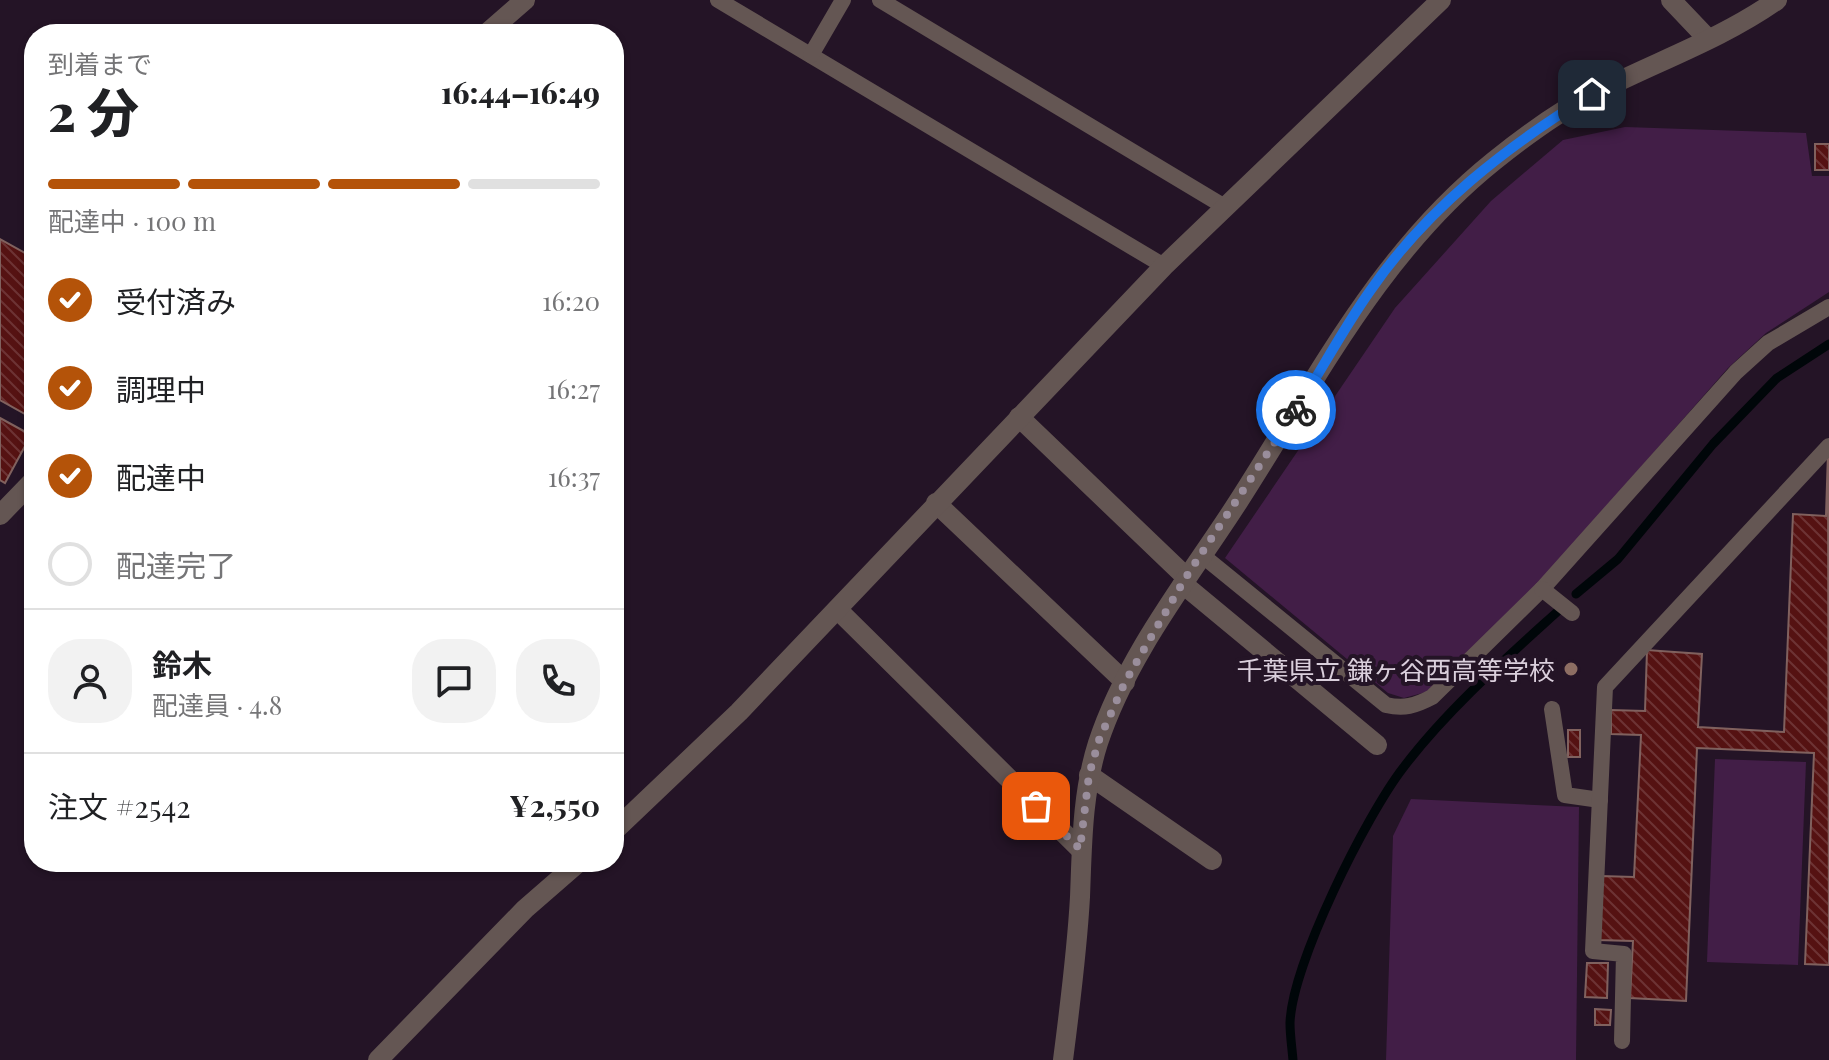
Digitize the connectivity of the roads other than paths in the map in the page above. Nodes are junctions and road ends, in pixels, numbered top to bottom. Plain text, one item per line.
1 (525, 0) edge
2 (718, 0) edge
3 (843, 0) edge
4 (880, 0) edge
5 (1441, 0) edge
6 (1671, 0) edge
7 (1777, 0) edge
8 (497, 24) edge
9 (1708, 39) junction
10 (811, 55) junction
11 (1225, 207) junction
12 (1164, 266) junction
13 (1829, 307) edge
14 (1019, 417) junction
15 (1829, 446) edge
16 (24, 490) edge
17 (936, 503) junction
18 (0, 515) edge
19 (1203, 556) junction
20 (1184, 581) junction
21 (1542, 589) junction
22 (838, 610) junction
23 (1572, 613) dead end
24 (1125, 682) junction
25 (1552, 709) dead end
26 (1377, 745) dead end
27 (1089, 775) junction
28 (1600, 800) junction
29 (624, 821) edge
30 (1080, 849) junction
31 (1212, 860) dead end
32 (568, 872) edge
33 (1622, 1041) dead end
34 (378, 1060) edge
35 (1063, 1060) edge

1 - 8 street
2 - 10 lane
3 - 10 lane
4 - 11 lane
5 - 11 street
6 - 9 street
7 - 9 street
9 - 19 street
10 - 12 lane
11 - 12 street
12 - 14 street
13 - 21 lane
14 - 17 street
14 - 20 street
15 - 28 lane
16 - 18 street
17 - 22 street
17 - 24 street
19 - 20 street
19 - 21 lane
20 - 24 street
20 - 26 street
21 - 23 lane
22 - 29 street
22 - 30 street
24 - 27 street
25 - 28 lane
27 - 30 street
27 - 31 street
28 - 33 lane
30 - 35 street
32 - 34 street

